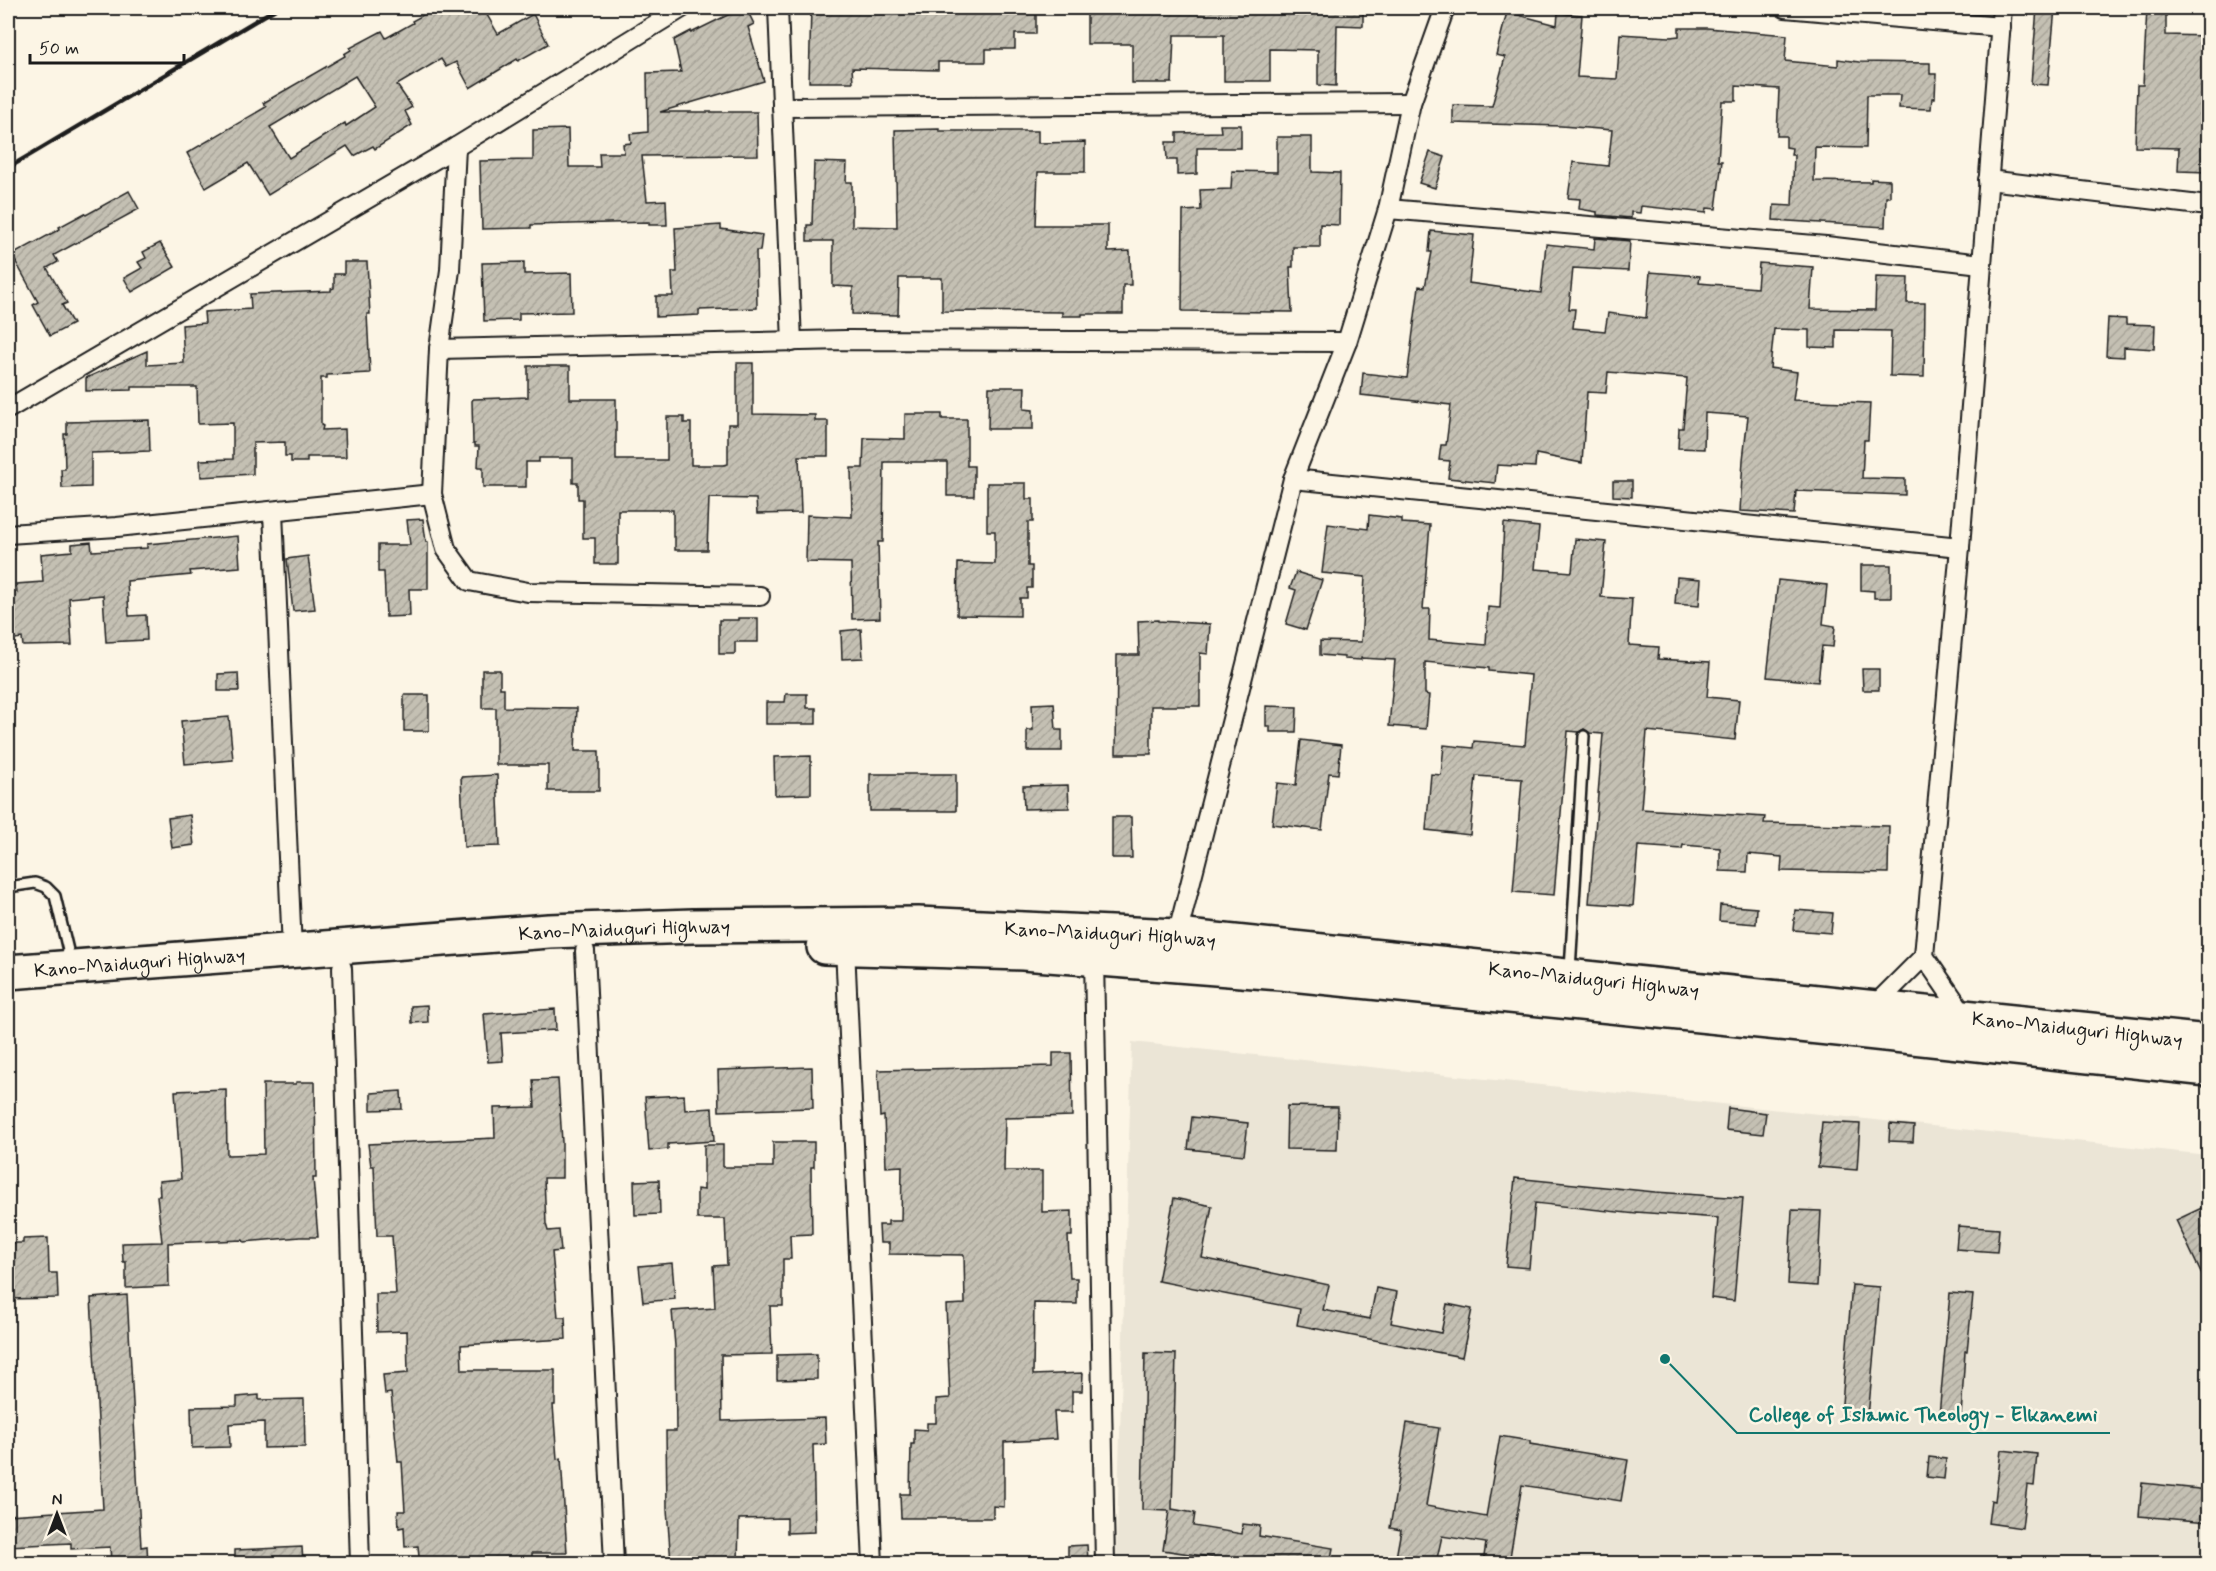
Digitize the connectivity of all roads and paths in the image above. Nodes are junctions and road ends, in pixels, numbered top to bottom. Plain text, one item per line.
1 (682, 8) edge
2 (778, 8) edge
3 (1445, 8) edge
4 (1785, 8) edge
5 (2002, 8) edge
6 (2001, 27) junction
7 (1411, 103) junction
8 (782, 107) junction
9 (456, 147) junction
10 (1988, 180) junction
11 (2208, 206) edge
12 (1388, 209) junction
13 (1981, 264) junction
14 (792, 342) junction
15 (1347, 342) junction
16 (439, 348) junction
17 (8, 409) edge
18 (1293, 479) junction
19 (432, 494) junction
20 (273, 512) junction
21 (8, 534) edge
22 (1960, 547) junction
23 (760, 596) dead end
24 (1584, 736) dead end
25 (8, 886) edge
26 (1178, 936) junction
27 (845, 946) junction
28 (292, 950) junction
29 (585, 951) junction
30 (1924, 956) junction
31 (1094, 958) junction
32 (72, 967) junction
33 (342, 968) junction
34 (8, 972) edge
35 (1570, 978) junction
36 (8, 992) edge
37 (1872, 1008) junction
38 (1965, 1016) junction
39 (2208, 1042) edge
40 (2208, 1069) edge
41 (360, 1563) edge
42 (614, 1563) edge
43 (873, 1563) edge
44 (1105, 1563) edge

1 - 9 street
2 - 8 street
3 - 7 street
4 - 6 street
5 - 6 street
6 - 10 street
7 - 8 street
7 - 12 street
8 - 14 street
9 - 16 street
9 - 17 street
10 - 11 street
10 - 13 street
12 - 13 street
12 - 15 street
13 - 22 street
14 - 15 street
14 - 16 street
15 - 18 street
16 - 19 street
18 - 22 street
18 - 26 street
19 - 20 street
19 - 23 street
20 - 21 street
20 - 28 street
22 - 30 street
24 - 35 lane
25 - 32 lane
26 - 28 highway, Kano-Maiduguri Highway
26 - 35 highway, Kano-Maiduguri Highway
27 - 29 highway, Kano-Maiduguri Highway
27 - 31 highway, Kano-Maiduguri Highway
27 - 43 street
28 - 32 highway, Kano-Maiduguri Highway
29 - 33 highway, Kano-Maiduguri Highway
29 - 42 street
30 - 37 street
30 - 38 street
31 - 40 highway, Kano-Maiduguri Highway
31 - 44 street
32 - 34 highway, Kano-Maiduguri Highway
33 - 36 highway, Kano-Maiduguri Highway
33 - 41 street
35 - 37 highway, Kano-Maiduguri Highway
37 - 38 highway, Kano-Maiduguri Highway
38 - 39 highway, Kano-Maiduguri Highway

